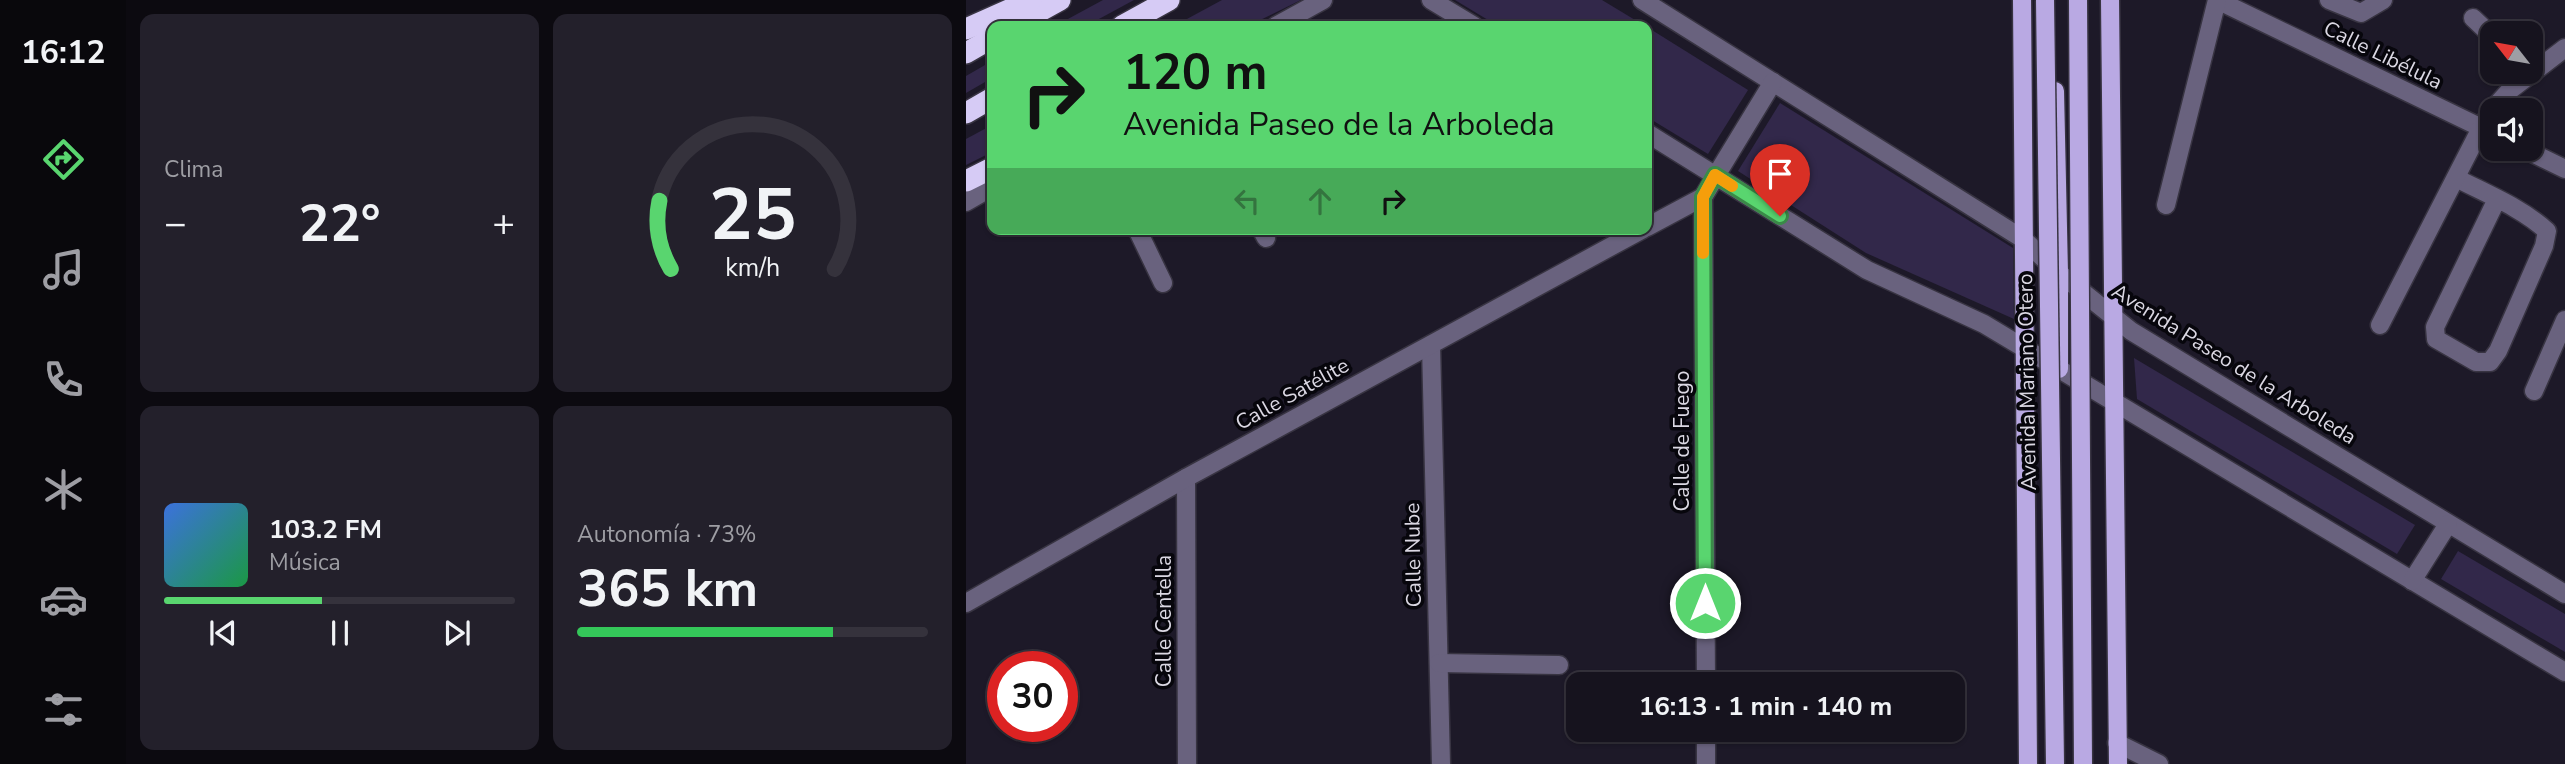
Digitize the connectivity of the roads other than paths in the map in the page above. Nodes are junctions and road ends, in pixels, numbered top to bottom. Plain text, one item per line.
1 (1031, 0) edge
2 (1060, 0) edge
3 (1169, 0) edge
4 (1323, 0) edge
5 (1431, 0) edge
6 (1642, 0) edge
7 (2022, 0) edge
8 (2045, 0) edge
9 (2052, 0) edge
10 (2078, 0) edge
11 (2110, 0) edge
12 (2217, 0) edge
13 (2329, 0) edge
14 (2383, 0) edge
15 (2473, 18) dead end
16 (1022, 21) edge
17 (1131, 21) edge
18 (1285, 21) edge
19 (1466, 21) edge
20 (2480, 25) edge
21 (966, 29) edge
22 (987, 41) edge
23 (2565, 48) edge
24 (966, 53) edge
25 (2543, 63) edge
26 (1773, 82) junction
27 (2517, 84) edge
28 (2503, 98) edge
29 (987, 101) edge
30 (966, 113) edge
31 (2480, 128) edge
32 (1652, 136) edge
33 (2480, 140) edge
34 (2543, 158) edge
35 (2565, 169) edge
36 (987, 170) edge
37 (1715, 175) junction
38 (2456, 178) junction
39 (966, 181) edge
40 (987, 190) edge
41 (1703, 197) junction
42 (2497, 199) junction
43 (966, 202) edge
44 (2166, 205) dead end
45 (1652, 224) edge
46 (1140, 235) edge
47 (1632, 235) edge
48 (2023, 239) junction
49 (2059, 274) junction
50 (1163, 283) dead end
51 (2112, 318) junction
52 (2565, 320) edge
53 (2380, 325) dead end
54 (1431, 345) junction
55 (2024, 348) junction
56 (2059, 369) junction
57 (2534, 391) dead end
58 (2113, 403) junction
59 (1186, 478) junction
60 (2448, 524) junction
61 (2412, 581) junction
62 (2565, 594) edge
63 (966, 603) edge
64 (1439, 663) junction
65 (1559, 664) dead end
66 (1706, 672) edge
67 (2565, 672) edge
68 (1706, 742) edge
69 (2117, 743) junction
70 (1187, 764) edge
71 (1441, 764) edge
72 (1706, 764) edge
73 (2028, 764) edge
74 (2055, 764) edge
75 (2082, 764) edge
76 (2118, 764) edge
77 (2159, 764) edge

1 - 21 highway
2 - 16 highway
3 - 17 highway
4 - 18 street
5 - 19 street
6 - 26 street, Avenida Paseo de la Arboleda
7 - 48 main road, Avenida Mariano Otero
8 - 74 main road, Avenida Mariano Otero, bridge
9 - 49 main road
10 - 75 main road, bridge
11 - 51 main road
12 - 31 street, Calle Libélula
12 - 44 street
13 - 14 street
15 - 20 street
22 - 24 highway
23 - 25 street
26 - 37 street
26 - 48 street, Avenida Paseo de la Arboleda
27 - 28 street
29 - 30 highway
32 - 37 street
33 - 38 street
34 - 35 street
36 - 39 highway
37 - 41 street
37 - 55 street
38 - 42 street
38 - 53 street
40 - 43 street
41 - 45 street, Calle Satélite
41 - 66 street, Calle de Fuego
42 - 42 street
46 - 50 street
47 - 54 street, Calle Satélite
48 - 49 street, Avenida Paseo de la Arboleda
48 - 55 main road, Avenida Mariano Otero
49 - 51 street, Avenida Paseo de la Arboleda
49 - 56 main road
51 - 58 main road
51 - 60 street, Avenida Paseo de la Arboleda
52 - 57 street
54 - 59 street, Calle Satélite
54 - 64 street, Calle Nube
55 - 56 street
55 - 73 main road, Avenida Mariano Otero
56 - 58 street
58 - 61 street
58 - 69 main road
59 - 63 street, Calle Satélite
59 - 70 street, Calle Centella
60 - 61 street
60 - 62 street, Avenida Paseo de la Arboleda
61 - 67 street
64 - 65 street
64 - 71 street, Calle Nube
68 - 72 street
69 - 76 main road
69 - 77 street

